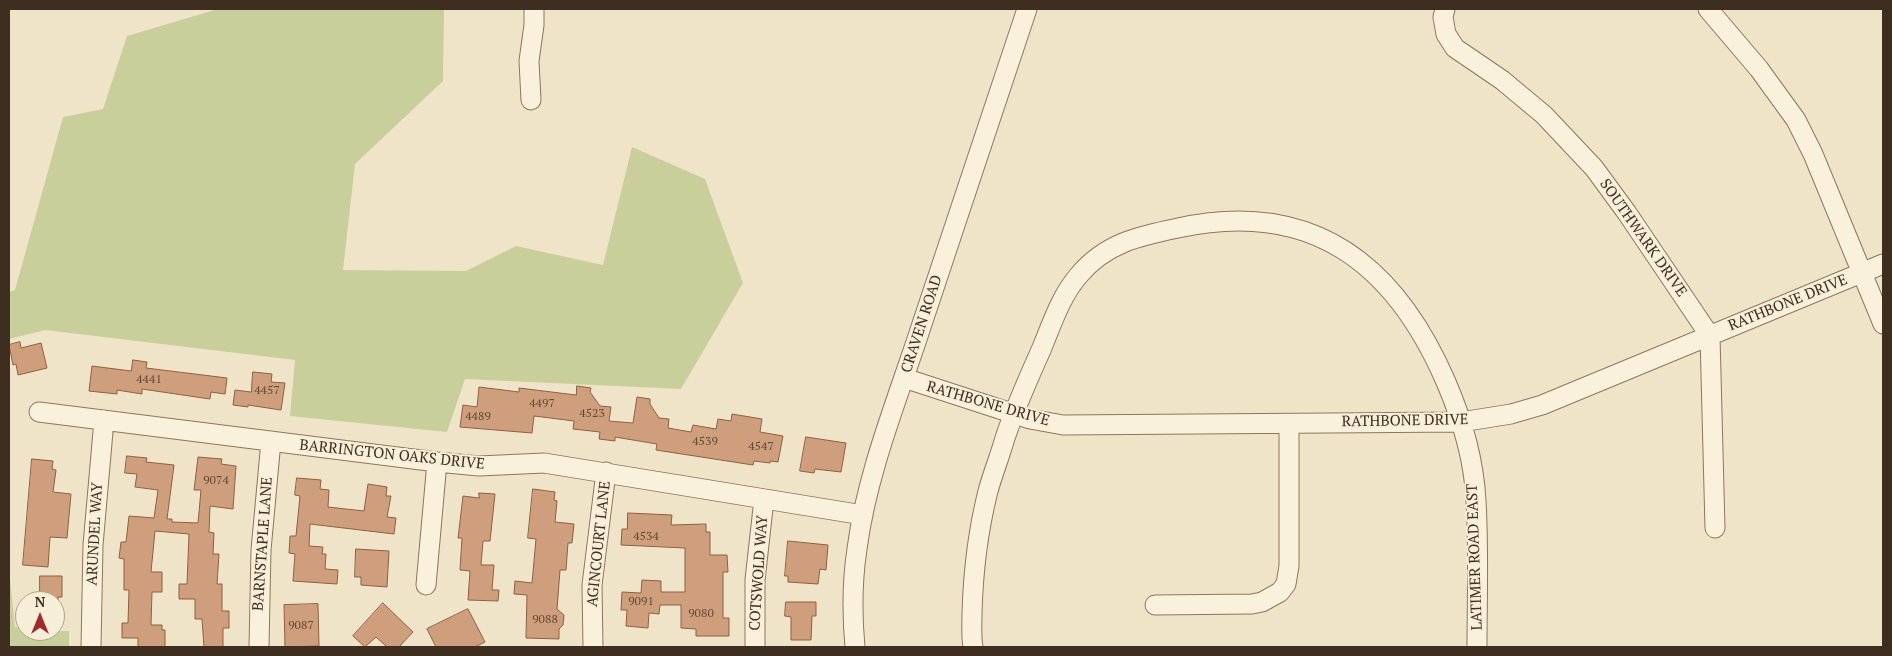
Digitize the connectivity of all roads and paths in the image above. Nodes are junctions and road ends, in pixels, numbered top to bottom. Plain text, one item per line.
1 (534, 9) edge
2 (1027, 9) edge
3 (1445, 9) edge
4 (1708, 9) edge
5 (532, 100) dead end
6 (1883, 264) edge
7 (1862, 273) junction
8 (1883, 324) edge
9 (1710, 336) junction
10 (904, 378) junction
11 (39, 412) dead end
12 (1013, 414) junction
13 (104, 420) junction
14 (1461, 422) junction
15 (1289, 424) junction
16 (271, 441) junction
17 (437, 462) junction
18 (606, 472) junction
19 (764, 499) junction
20 (863, 515) junction
21 (1715, 528) dead end
22 (426, 585) dead end
23 (1156, 605) dead end
24 (92, 647) edge
25 (259, 647) edge
26 (593, 647) edge
27 (755, 647) edge
28 (855, 647) edge
29 (973, 647) edge
30 (1477, 647) edge

1 - 5 street
2 - 10 street, CRAVEN ROAD
3 - 9 street, SOUTHWARK DRIVE
4 - 7 street
6 - 7 street, RATHBONE DRIVE
7 - 8 street
7 - 9 street, RATHBONE DRIVE
9 - 14 street, RATHBONE DRIVE
9 - 21 street
10 - 12 street, RATHBONE DRIVE
10 - 20 street, CRAVEN ROAD
11 - 13 street, BARRINGTON OAKS DRIVE
12 - 14 street, LATIMER ROAD EAST
12 - 15 street, RATHBONE DRIVE
12 - 29 street, LATIMER ROAD EAST
13 - 16 street, BARRINGTON OAKS DRIVE
13 - 24 street, ARUNDEL WAY
14 - 15 street, RATHBONE DRIVE
14 - 30 street, LATIMER ROAD EAST
15 - 23 street
16 - 17 street, BARRINGTON OAKS DRIVE
16 - 25 street, BARNSTAPLE LANE
17 - 18 street, BARRINGTON OAKS DRIVE
17 - 22 street
18 - 19 street, BARRINGTON OAKS DRIVE
18 - 26 street, AGINCOURT LANE
19 - 20 street, BARRINGTON OAKS DRIVE
19 - 27 street, COTSWOLD WAY
20 - 28 street, CRAVEN ROAD

